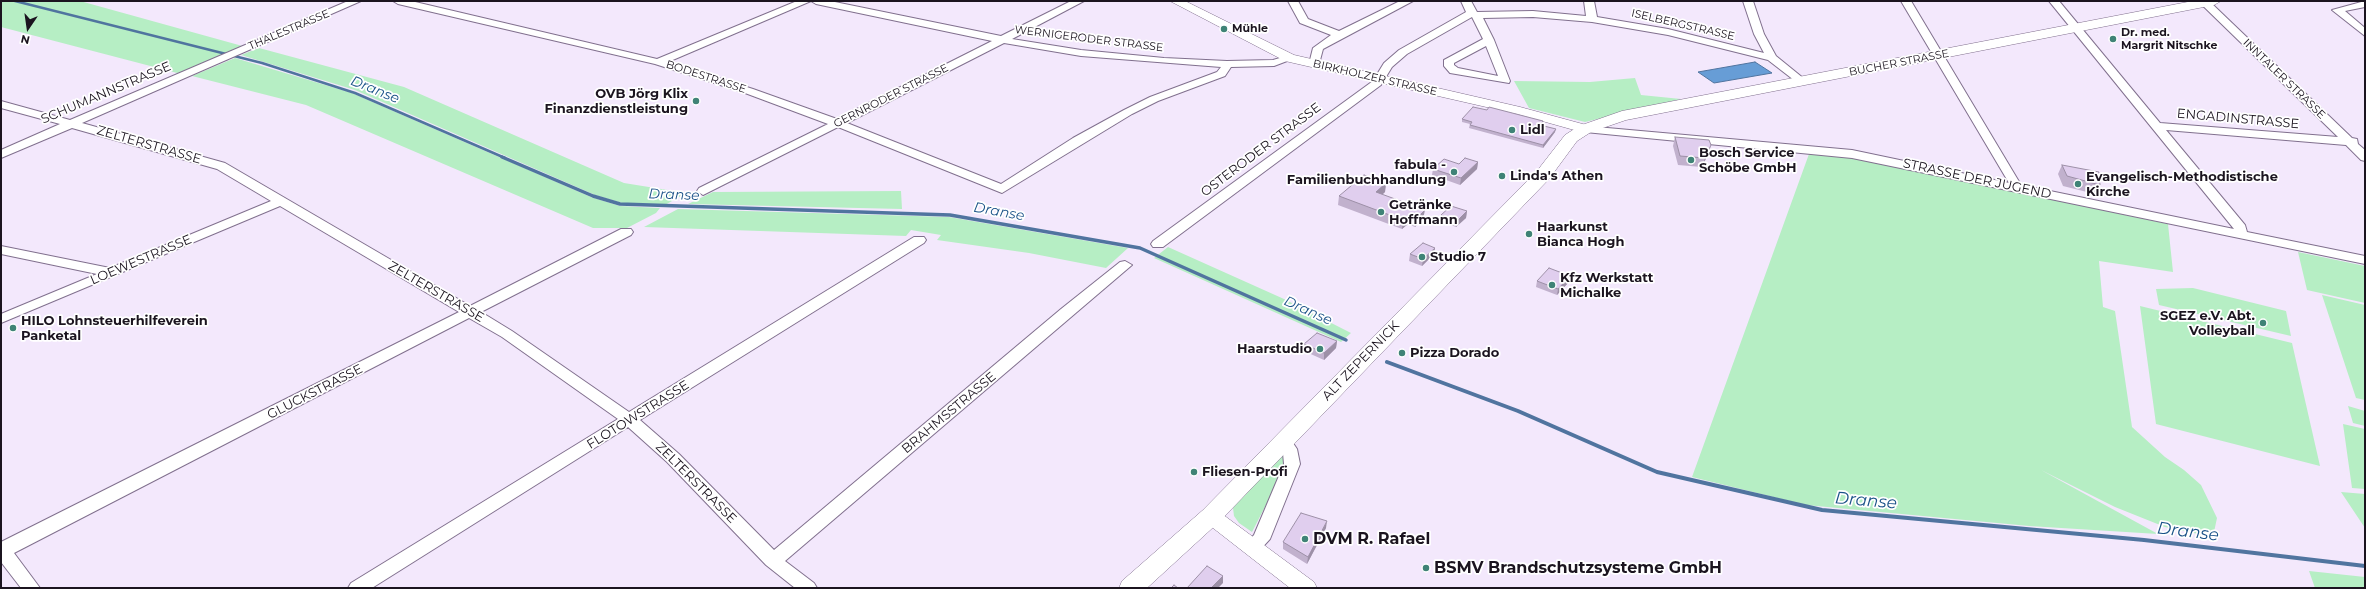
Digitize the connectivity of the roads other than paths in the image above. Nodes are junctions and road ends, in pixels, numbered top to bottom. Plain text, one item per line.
1 (356, 1) edge
2 (398, 1) edge
3 (806, 1) edge
4 (816, 1) edge
5 (1079, 1) edge
6 (1176, 1) edge
7 (1293, 1) edge
8 (1408, 1) edge
9 (1466, 1) edge
10 (1589, 1) edge
11 (1748, 1) edge
12 (1906, 1) edge
13 (2054, 1) edge
14 (2207, 2) edge
15 (2365, 4) edge
16 (1474, 14) junction
17 (1592, 19) junction
18 (2076, 28) junction
19 (2365, 33) edge
20 (1339, 35) junction
21 (1001, 39) junction
22 (1489, 40) junction
23 (1939, 55) junction
24 (223, 58) joint
25 (1290, 58) junction
26 (1772, 58) junction
27 (658, 62) junction
28 (1227, 64) junction
29 (1314, 64) junction
30 (1380, 79) junction
31 (1803, 82) junction
32 (1, 104) edge
33 (837, 123) junction
34 (71, 124) junction
35 (2156, 126) junction
36 (1585, 129) junction
37 (2350, 142) junction
38 (2365, 144) edge
39 (1, 154) edge
40 (2365, 157) edge
41 (2015, 187) junction
42 (703, 191) dead end
43 (282, 201) junction
44 (626, 232) dead end
45 (2242, 234) junction
46 (918, 240) dead end
47 (1158, 244) dead end
48 (1, 250) edge
49 (2365, 260) edge
50 (1125, 265) dead end
51 (113, 272) junction
52 (469, 312) junction
53 (1, 319) edge
54 (630, 420) junction
55 (1283, 441) junction
56 (1211, 516) junction
57 (1253, 546) junction
58 (2, 551) edge
59 (772, 560) junction
60 (31, 588) edge
61 (357, 588) edge
62 (808, 588) edge
63 (1130, 588) edge
64 (1306, 588) edge

1 - 24 street, THALESTRASSE
2 - 27 street, BODESTRASSE
3 - 27 street
4 - 21 street, WERNIGERODER STRASSE
5 - 21 street, GERNRODER STRASSE
6 - 25 street, BIRKHOLZER STRASSE
7 - 20 street
8 - 20 street
9 - 16 street
10 - 17 street
11 - 26 street
12 - 23 street
13 - 18 street
14 - 18 main road, BUCHER STRASSE
14 - 37 street, INNTALER STRASSE
15 - 19 street
16 - 17 street, ISELBERGSTRASSE
16 - 22 street
16 - 30 street, OSTERODER STRASSE
17 - 26 street, ISELBERGSTRASSE
18 - 23 main road, BUCHER STRASSE
18 - 35 street
20 - 29 street
21 - 28 street, WERNIGERODER STRASSE
21 - 33 street, GERNRODER STRASSE
22 - 22 street
23 - 31 main road, BUCHER STRASSE
23 - 41 street
24 - 34 street, SCHUMANNSTRASSE
25 - 28 street, WERNIGERODER STRASSE
25 - 29 street, BIRKHOLZER STRASSE
26 - 31 street, ISELBERGSTRASSE
27 - 33 street, BODESTRASSE
28 - 33 street, BODESTRASSE
29 - 30 street, BIRKHOLZER STRASSE
30 - 36 street, BIRKHOLZER STRASSE
30 - 47 street, OSTERODER STRASSE
31 - 36 main road, BUCHER STRASSE
32 - 34 street, ZELTERSTRASSE
33 - 42 street, GERNRODER STRASSE
34 - 39 street, SCHUMANNSTRASSE
34 - 43 street, ZELTERSTRASSE
35 - 37 street, ENGADINSTRASSE
35 - 45 street
36 - 41 street, STRASSE DER JUGEND
36 - 55 main road, ALT ZEPERNICK
37 - 38 street, ENGADINSTRASSE
37 - 40 street, INNTALER STRASSE
41 - 45 street, STRASSE DER JUGEND
43 - 51 street, LOEWESTRASSE
43 - 52 street, ZELTERSTRASSE
44 - 52 street, GLUCKSTRASSE
45 - 49 street, STRASSE DER JUGEND
46 - 54 street, FLOTOWSTRASSE
48 - 51 street
50 - 59 street, BRAHMSSTRASSE
51 - 53 street, LOEWESTRASSE
52 - 54 street, ZELTERSTRASSE
52 - 58 street, GLUCKSTRASSE
54 - 59 street, ZELTERSTRASSE
54 - 61 street, FLOTOWSTRASSE
55 - 56 main road, ALT ZEPERNICK
55 - 57 street
56 - 57 street
56 - 63 main road, ALT ZEPERNICK
57 - 64 street
58 - 60 street
59 - 62 street, ZELTERSTRASSE

